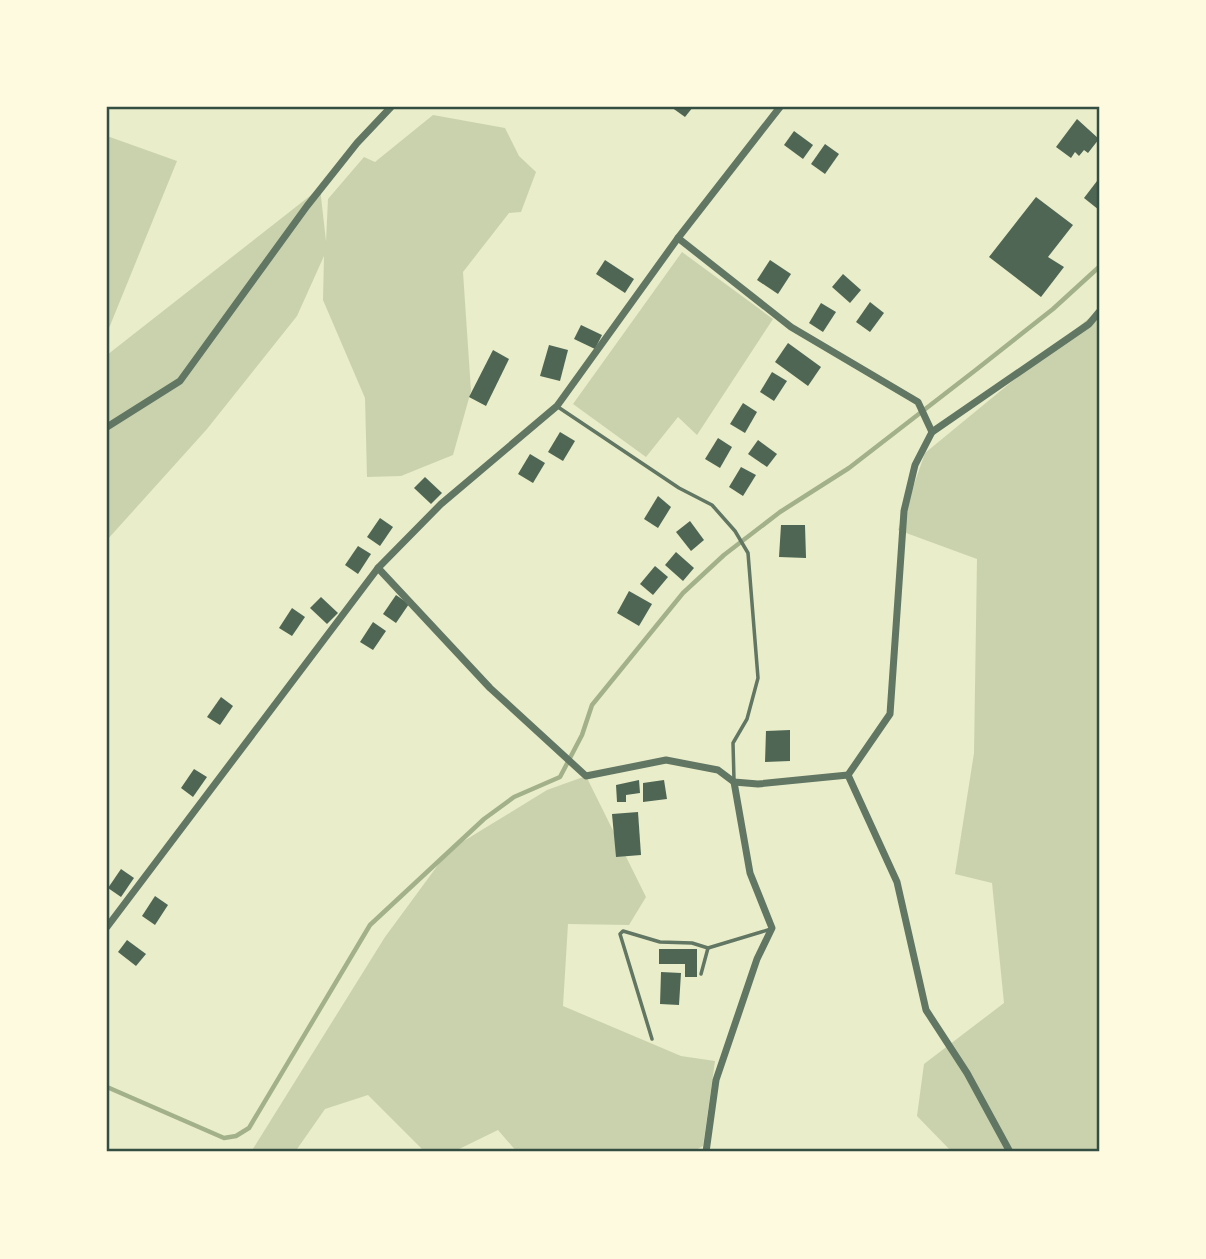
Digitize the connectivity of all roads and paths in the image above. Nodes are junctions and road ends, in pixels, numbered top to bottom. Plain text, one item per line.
1 (391, 107) edge
2 (780, 107) edge
3 (678, 238) junction
4 (1099, 312) edge
5 (557, 406) junction
6 (107, 428) edge
7 (932, 432) junction
8 (378, 568) junction
9 (848, 775) junction
10 (734, 782) junction
11 (107, 927) edge
12 (772, 928) junction
13 (708, 948) junction
14 (701, 974) dead end
15 (652, 1039) dead end
16 (706, 1152) edge
17 (1010, 1152) edge

1 - 6 street
2 - 3 street
3 - 5 street
3 - 7 street
4 - 7 street
5 - 8 street
5 - 10 lane
7 - 9 street
8 - 10 street
8 - 11 street
9 - 10 street
9 - 17 street
10 - 12 street
12 - 13 lane
12 - 16 street
13 - 14 lane
13 - 15 lane

